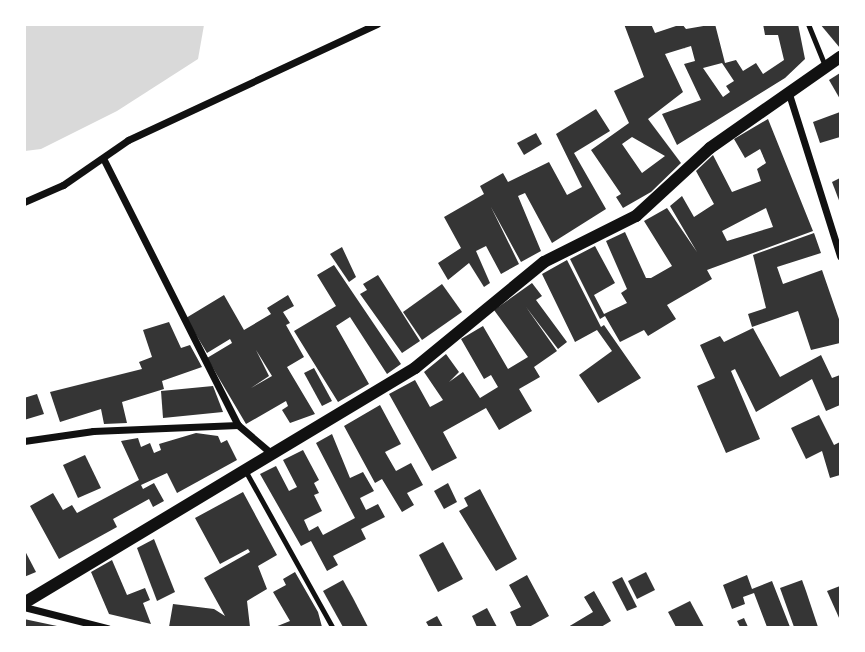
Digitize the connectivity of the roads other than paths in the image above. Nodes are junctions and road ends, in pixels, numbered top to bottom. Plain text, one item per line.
1 (377, 24) edge
2 (808, 24) edge
3 (841, 57) edge
4 (826, 68) junction
5 (789, 94) junction
6 (103, 158) junction
7 (24, 202) edge
8 (841, 256) edge
9 (238, 425) junction
10 (24, 440) edge
11 (272, 455) junction
12 (246, 472) junction
13 (24, 605) edge
14 (75, 623) edge
15 (107, 628) edge
16 (333, 628) edge

1 - 6 street
2 - 4 lane
3 - 4 street
4 - 5 street
5 - 8 street
5 - 11 street
6 - 7 street
6 - 9 street
9 - 10 street
9 - 11 street
11 - 12 street
12 - 13 street
12 - 16 lane
13 - 14 street
14 - 15 street

